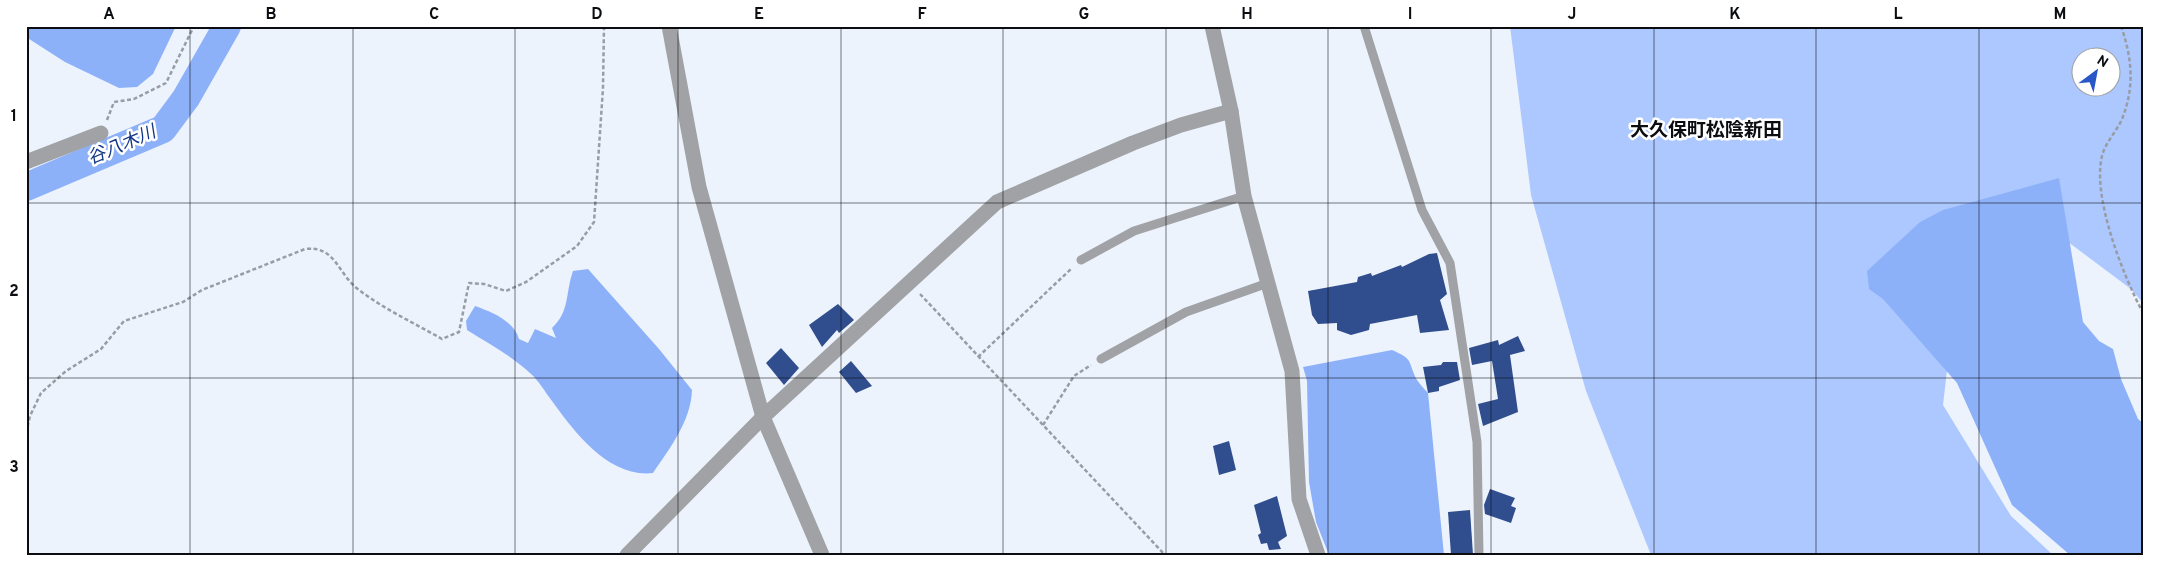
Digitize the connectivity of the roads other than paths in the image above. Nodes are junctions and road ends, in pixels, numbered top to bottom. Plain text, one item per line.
1 (669, 26) edge
2 (1212, 26) edge
3 (1364, 26) edge
4 (1231, 110) junction
5 (101, 133) road end
6 (26, 162) edge
7 (1244, 196) junction
8 (1081, 260) road end
9 (1268, 283) junction
10 (1101, 358) road end
11 (763, 417) junction
12 (627, 555) edge
13 (822, 555) edge
14 (1318, 555) edge
15 (1479, 555) edge

1 - 11 street
2 - 4 street
3 - 15 lane
4 - 7 street
4 - 11 street
5 - 6 street
7 - 8 lane
7 - 9 street
9 - 10 lane
9 - 14 street
11 - 12 street
11 - 13 street

